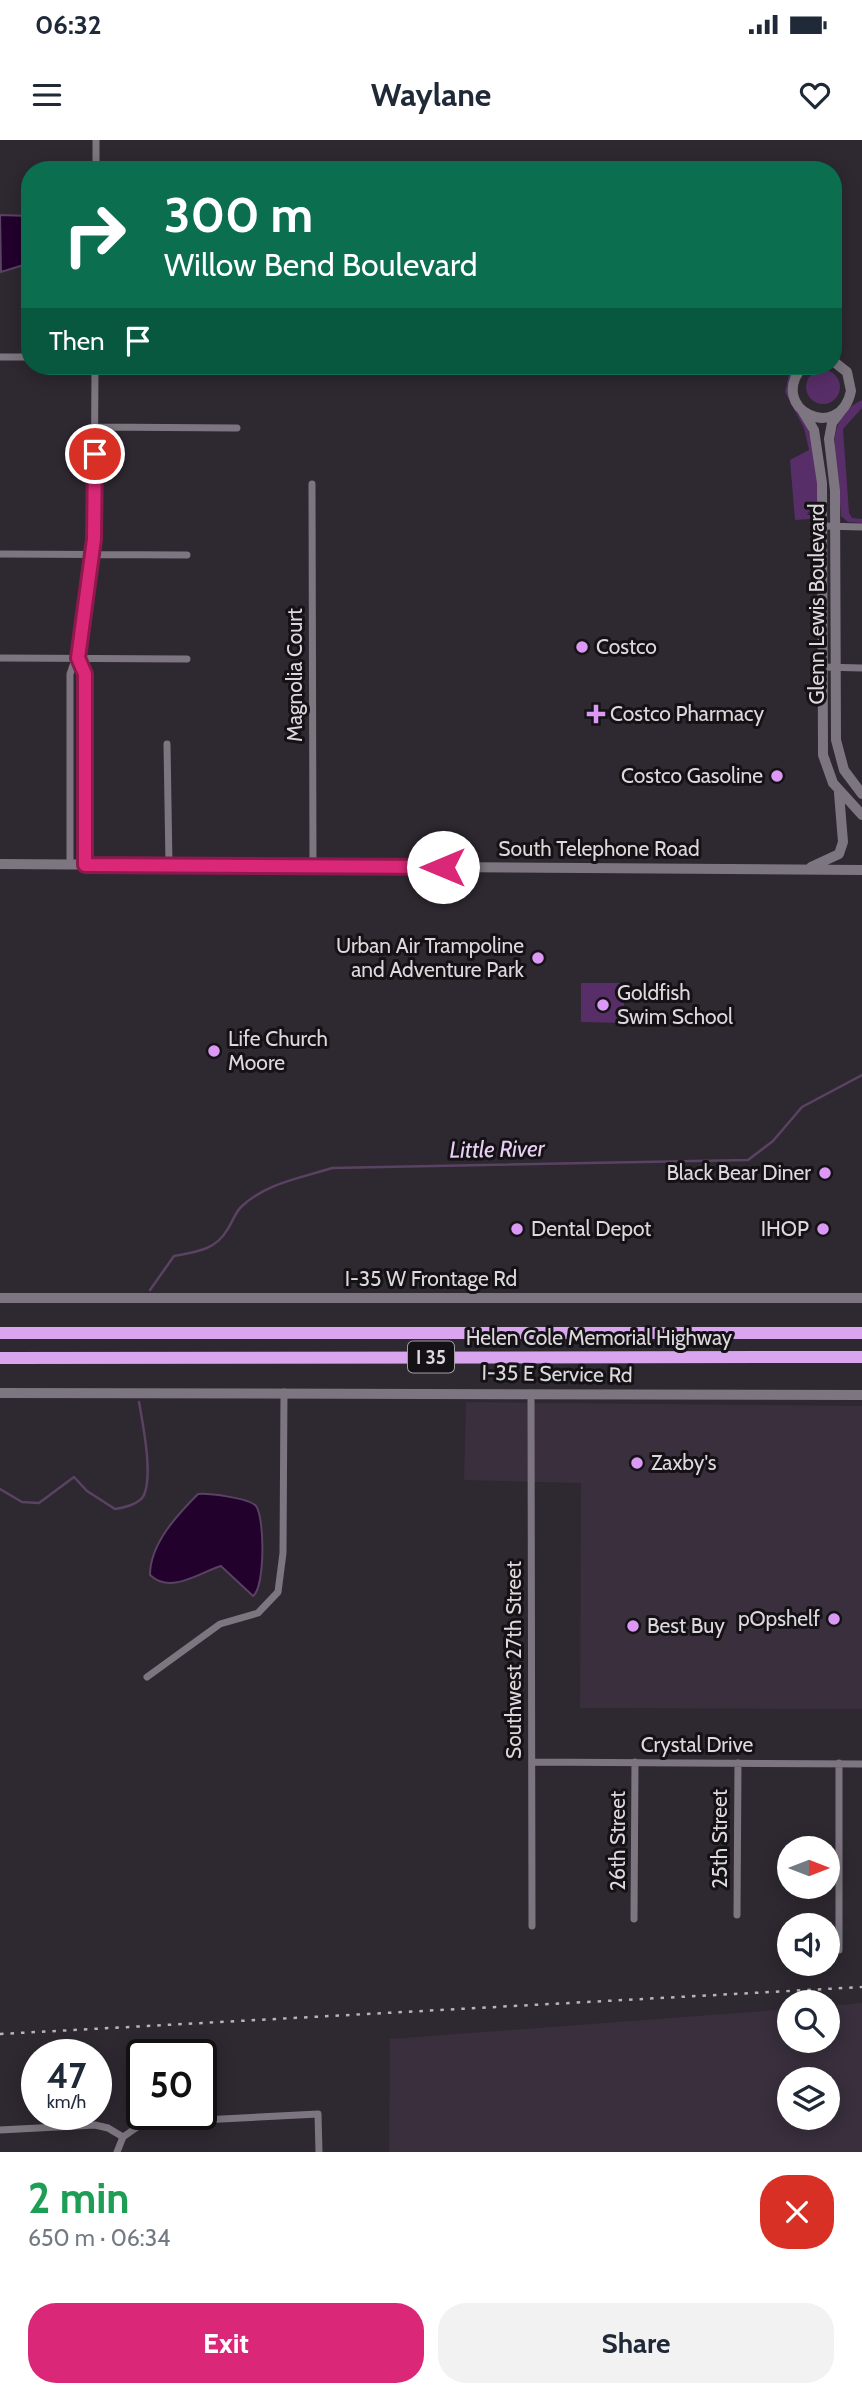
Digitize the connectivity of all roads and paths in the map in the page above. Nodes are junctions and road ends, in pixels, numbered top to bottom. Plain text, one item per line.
1 (96, 140) edge
2 (96, 161) edge
3 (0, 357) edge
4 (21, 357) edge
5 (842, 369) edge
6 (846, 372) junction
7 (95, 375) edge
8 (796, 375) edge
9 (862, 379) edge
10 (862, 396) edge
11 (844, 407) junction
12 (802, 410) junction
13 (95, 427) junction
14 (237, 428) dead end
15 (312, 484) dead end
16 (823, 526) junction
17 (836, 527) junction
18 (862, 527) edge
19 (0, 554) edge
20 (92, 554) junction
21 (187, 555) dead end
22 (0, 658) edge
23 (78, 658) junction
24 (187, 659) dead end
25 (822, 667) junction
26 (837, 668) junction
27 (862, 668) edge
28 (167, 744) dead end
29 (835, 786) junction
30 (862, 794) edge
31 (862, 815) edge
32 (0, 864) edge
33 (70, 864) junction
34 (85, 865) junction
35 (169, 865) junction
36 (313, 866) junction
37 (803, 869) junction
38 (862, 870) edge
39 (0, 1298) edge
40 (862, 1298) edge
41 (0, 1333) edge
42 (862, 1333) edge
43 (862, 1357) edge
44 (0, 1358) edge
45 (284, 1392) junction
46 (0, 1393) edge
47 (531, 1393) junction
48 (862, 1395) edge
49 (147, 1677) dead end
50 (532, 1762) junction
51 (635, 1762) junction
52 (738, 1763) junction
53 (839, 1763) junction
54 (862, 1764) edge
55 (839, 1913) edge
56 (737, 1915) dead end
57 (634, 1919) dead end
58 (532, 1926) dead end
59 (0, 2130) edge
60 (123, 2137) junction
61 (117, 2152) edge
62 (319, 2152) edge

1 - 2 street
3 - 4 street
5 - 6 street
6 - 9 street
6 - 11 street
7 - 13 street
8 - 12 street, Glenn Lewis Boulevard
10 - 11 street
11 - 12 street
11 - 17 street, Glenn Lewis Boulevard
12 - 16 street, Glenn Lewis Boulevard
13 - 14 street
13 - 20 street
15 - 36 street, Magnolia Court
16 - 17 street
16 - 25 street, Glenn Lewis Boulevard
17 - 18 street
17 - 26 street, Glenn Lewis Boulevard
19 - 20 street
20 - 21 street
20 - 23 street
22 - 23 street
23 - 24 street
23 - 33 street
23 - 34 street
25 - 26 street
25 - 29 street, Glenn Lewis Boulevard
26 - 27 street
26 - 30 street, Glenn Lewis Boulevard
28 - 35 street
29 - 31 street, Glenn Lewis Boulevard
29 - 37 street, Glenn Lewis Boulevard
32 - 33 street, South Telephone Road
33 - 34 street, South Telephone Road
34 - 35 street, South Telephone Road
35 - 36 street, South Telephone Road
36 - 37 street, South Telephone Road
37 - 38 street, South Telephone Road
39 - 40 street, I-35 W Frontage Rd
41 - 42 highway, Helen Cole Memorial Highway / I 35
43 - 44 highway, Helen Cole Memorial Highway / I 35
45 - 46 street, I-35 E Service Rd
45 - 47 street, I-35 E Service Rd
45 - 49 street
47 - 48 street, I-35 E Service Rd
47 - 50 street, Southwest 27th Street
50 - 51 street, Crystal Drive
50 - 58 street, Southwest 27th Street
51 - 52 street, Crystal Drive
51 - 57 street, 26th Street
52 - 53 street, Crystal Drive
52 - 56 street, 25th Street
53 - 54 street, Crystal Drive
53 - 55 street
59 - 60 street
60 - 61 street
60 - 62 street

